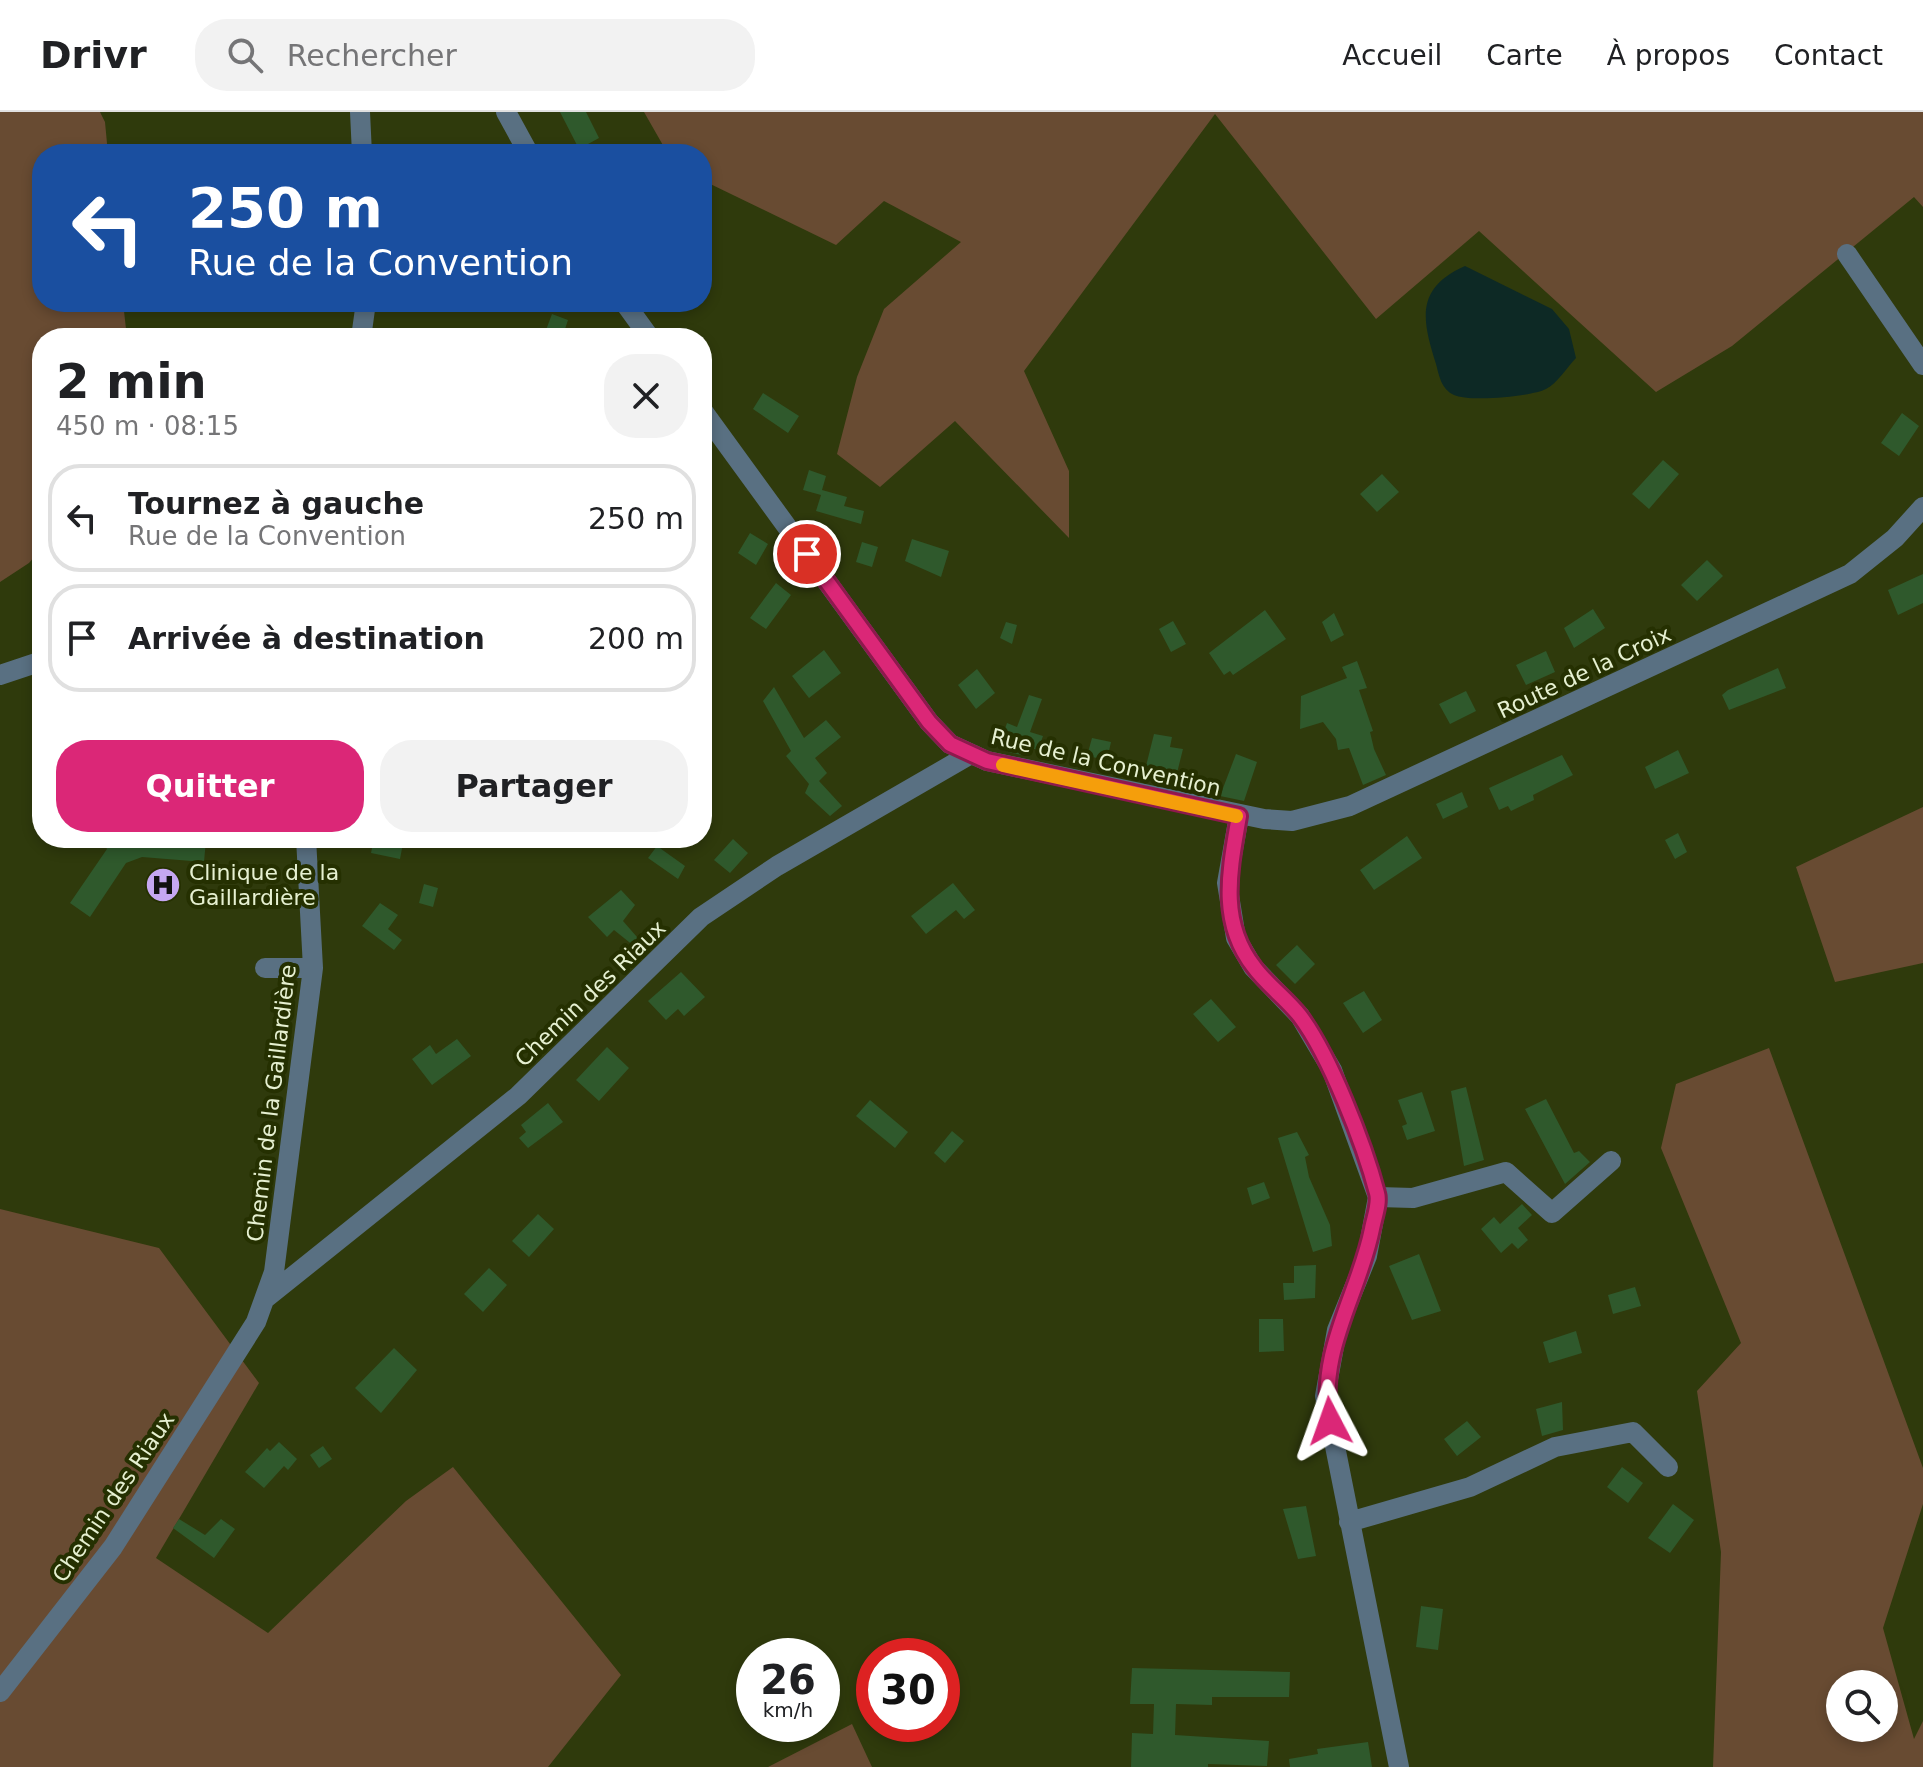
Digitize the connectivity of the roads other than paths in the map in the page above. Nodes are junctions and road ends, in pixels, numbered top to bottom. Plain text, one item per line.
1 (360, 112) edge
2 (506, 112) edge
3 (362, 144) edge
4 (524, 144) edge
5 (1847, 254) dead end
6 (1923, 365) edge
7 (712, 424) edge
8 (1923, 507) edge
9 (32, 664) edge
10 (0, 675) edge
11 (969, 755) junction
12 (1239, 816) junction
13 (307, 848) edge
14 (265, 968) dead end
15 (313, 968) junction
16 (1611, 1161) dead end
17 (1378, 1197) junction
18 (266, 1298) junction
19 (256, 1322) joint
20 (1668, 1467) dead end
21 (1349, 1522) junction
22 (0, 1692) edge
23 (1399, 1767) edge

1 - 3 street
2 - 4 street
5 - 6 street
7 - 11 street, Rue de la Convention
8 - 12 street, Route de la Croix
9 - 10 street
11 - 12 street, Rue de la Convention
11 - 18 street, Chemin des Riaux
12 - 17 street
13 - 15 street, Chemin de la Gaillardière
14 - 15 street
15 - 18 street, Chemin de la Gaillardière
16 - 17 street
17 - 21 street
18 - 19 street, Chemin de la Gaillardière
19 - 22 street, Chemin des Riaux
20 - 21 street
21 - 23 street

